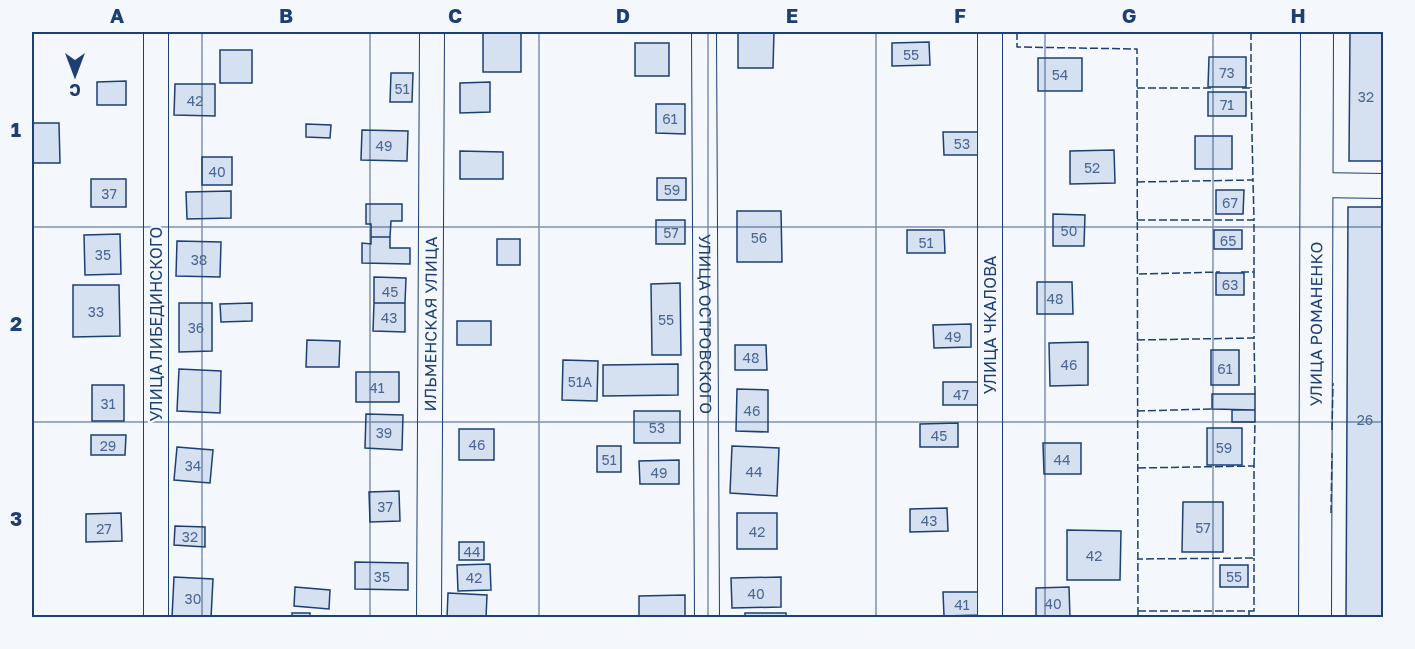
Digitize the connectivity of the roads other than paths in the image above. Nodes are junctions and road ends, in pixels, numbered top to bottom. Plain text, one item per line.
1 (156, 32) edge
2 (432, 32) edge
3 (704, 32) edge
4 (990, 32) edge
5 (1317, 32) edge
6 (1316, 185) junction
7 (1383, 186) edge
8 (156, 618) edge
9 (429, 618) edge
10 (707, 618) edge
11 (990, 618) edge
12 (1315, 618) edge

1 - 8 street, УЛИЦА ЛИБЕДИНСКОГО
2 - 9 street, ИЛЬМЕНСКАЯ УЛИЦА
3 - 10 street, УЛИЦА ОСТРОВСКОГО
4 - 11 street, УЛИЦА ЧКАЛОВА
5 - 6 main road, УЛИЦА РОМАНЕНКО
6 - 7 street
6 - 12 main road, УЛИЦА РОМАНЕНКО

